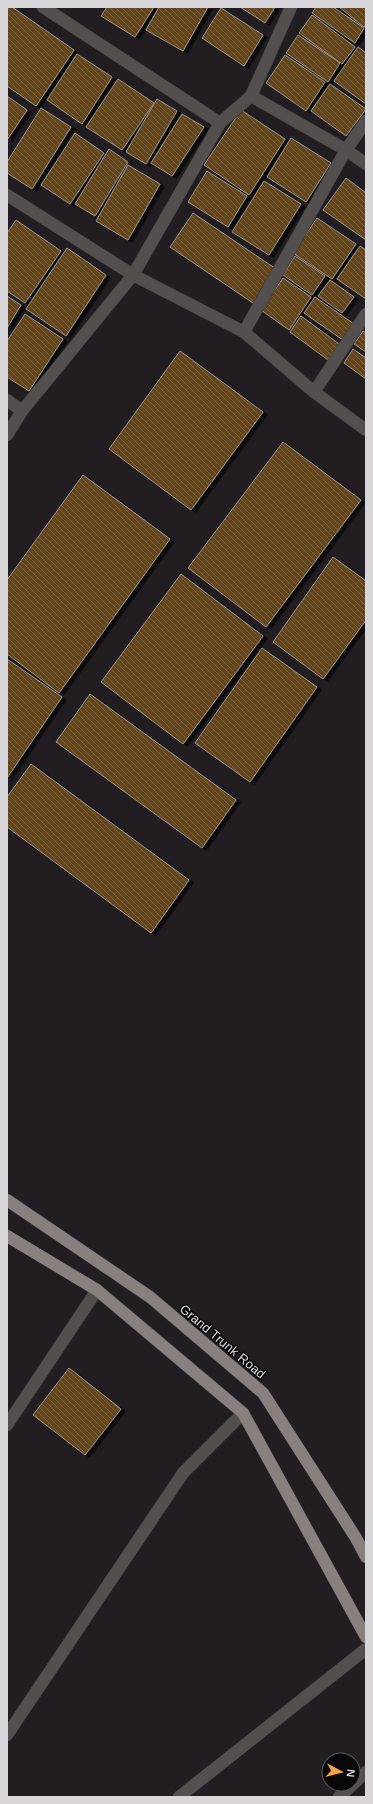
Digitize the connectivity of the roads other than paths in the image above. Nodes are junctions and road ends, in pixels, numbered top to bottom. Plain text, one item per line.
1 (43, 7) edge
2 (291, 7) edge
3 (251, 96) junction
4 (366, 121) edge
5 (220, 122) junction
6 (346, 150) junction
7 (366, 164) edge
8 (7, 195) edge
9 (134, 275) junction
10 (366, 314) edge
11 (244, 332) junction
12 (314, 392) junction
13 (7, 400) edge
14 (22, 411) junction
15 (366, 430) edge
16 (7, 435) edge
17 (7, 1200) edge
18 (7, 1236) edge
19 (97, 1290) junction
20 (243, 1413) junction
21 (7, 1425) edge
22 (366, 1557) edge
23 (366, 1637) edge
24 (366, 1649) edge
25 (7, 1735) edge
26 (179, 1797) edge

1 - 5 street
2 - 3 street
3 - 5 street
3 - 6 street
4 - 6 street
5 - 9 street
6 - 7 street
6 - 11 street
8 - 9 street
9 - 11 street
9 - 14 street
10 - 12 street
11 - 12 street
12 - 15 street
13 - 14 street
14 - 16 street
17 - 22 main road, Grand Trunk Road
18 - 19 main road
19 - 20 main road
19 - 21 street
20 - 23 main road
20 - 25 street
24 - 26 street

